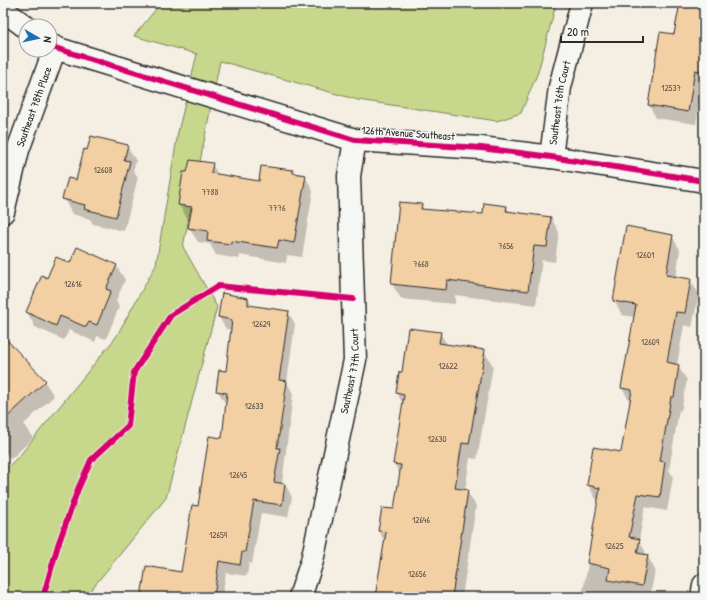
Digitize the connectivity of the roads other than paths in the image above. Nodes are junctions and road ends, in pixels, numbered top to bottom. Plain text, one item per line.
1 (582, 3) edge
2 (3, 10) edge
3 (18, 21) edge
4 (58, 48) edge
5 (49, 58) edge
6 (355, 140) junction
7 (551, 157) junction
8 (704, 181) edge
9 (3, 212) edge
10 (704, 585) edge
11 (300, 597) edge
12 (702, 597) edge

1 - 7 street, Southeast 76th Court
2 - 3 street
4 - 6 street, 126th Avenue Southeast
5 - 9 street, Southeast 78th Place
6 - 7 street, 126th Avenue Southeast
6 - 11 street, Southeast 77th Court
7 - 8 street, 126th Avenue Southeast
10 - 12 street

